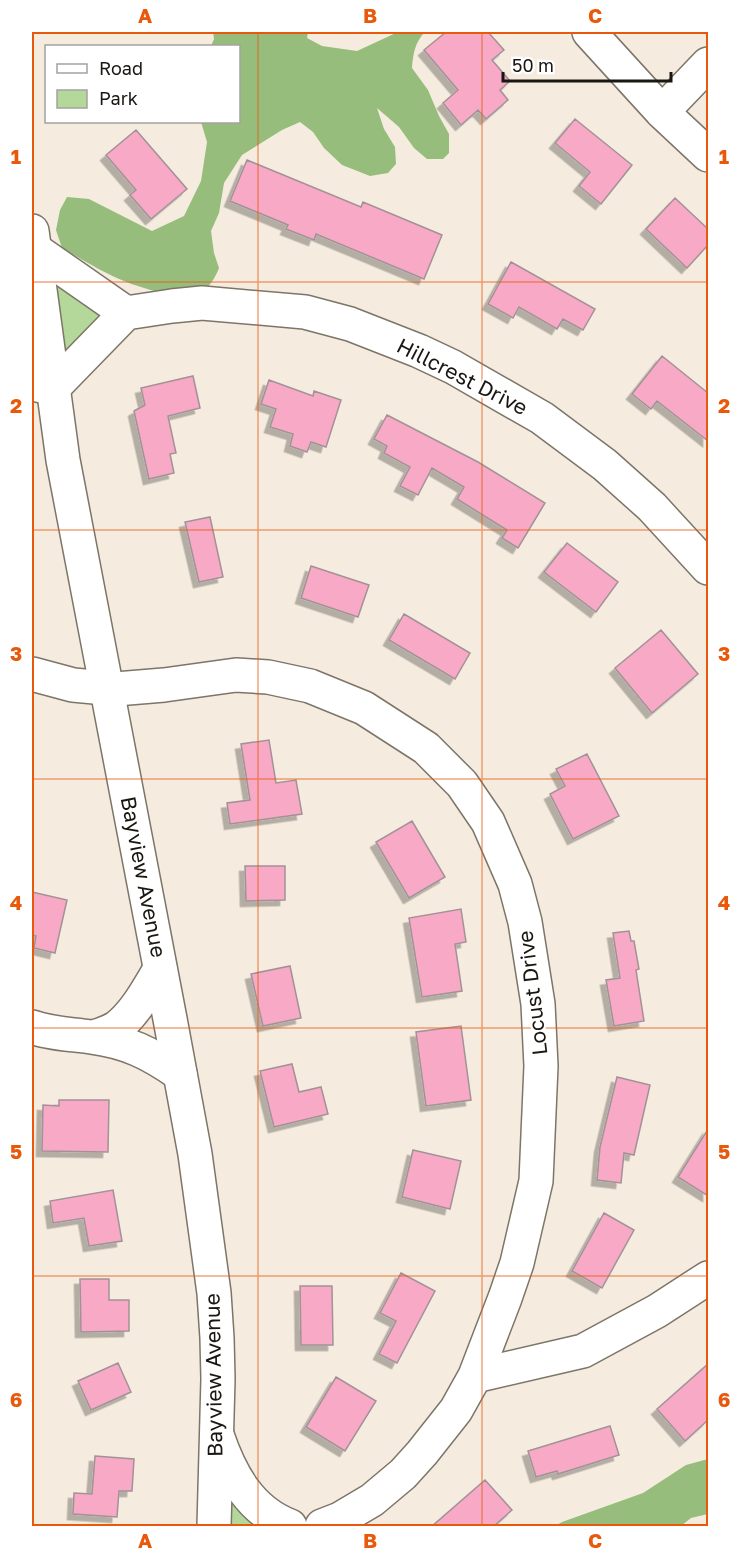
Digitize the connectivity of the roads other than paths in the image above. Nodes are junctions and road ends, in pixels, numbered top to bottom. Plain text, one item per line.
1 (589, 32) edge
2 (708, 64) edge
3 (662, 112) junction
4 (708, 155) edge
5 (33, 240) edge
6 (126, 313) junction
7 (42, 386) edge
8 (708, 568) edge
9 (32, 674) edge
10 (107, 688) junction
11 (160, 969) junction
12 (32, 1027) edge
13 (93, 1037) junction
14 (180, 1074) junction
15 (708, 1278) edge
16 (475, 1377) junction
17 (217, 1435) junction
18 (214, 1527) edge
19 (290, 1527) edge
20 (322, 1527) edge

1 - 3 street
2 - 3 street
3 - 4 street
5 - 6 street
5 - 7 street, Bayview Avenue
6 - 7 street
6 - 8 street, Hillcrest Drive
7 - 10 street, Bayview Avenue
9 - 10 street, Locust Drive
10 - 11 street, Bayview Avenue
10 - 16 street, Locust Drive
11 - 13 street
11 - 14 street, Bayview Avenue
12 - 13 street
13 - 14 street
14 - 17 street, Bayview Avenue
15 - 16 street
16 - 20 street, Locust Drive
17 - 18 street, Bayview Avenue
17 - 19 street

